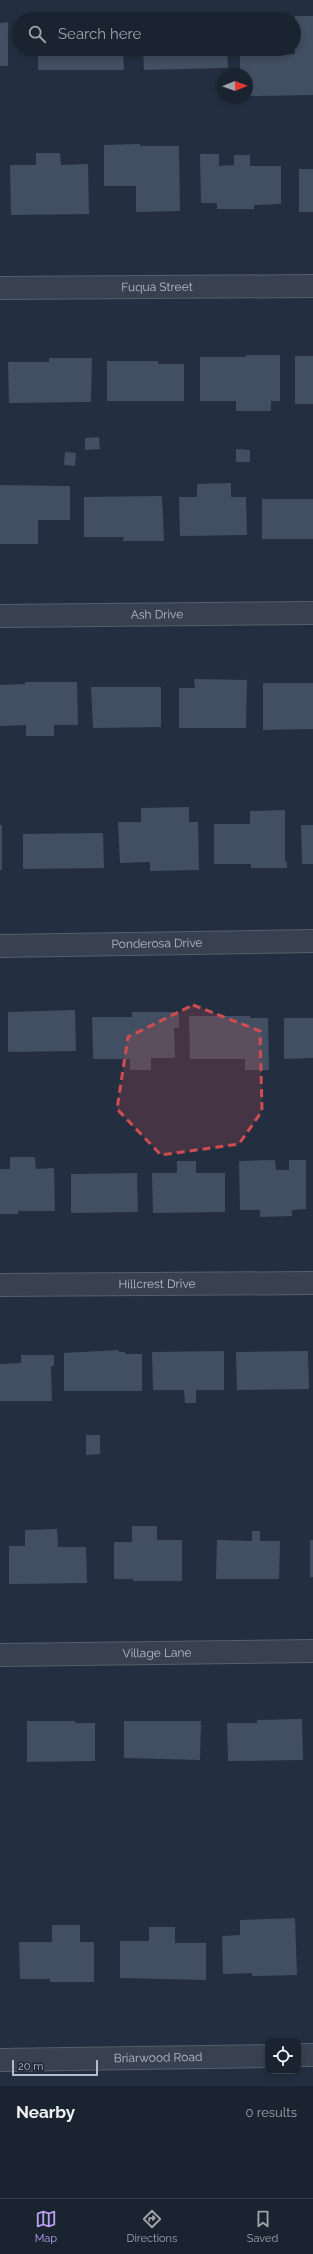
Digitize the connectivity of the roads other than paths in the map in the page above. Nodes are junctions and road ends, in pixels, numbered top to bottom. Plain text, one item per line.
1 (313, 286) edge
2 (0, 288) edge
3 (313, 613) edge
4 (0, 616) edge
5 (313, 941) edge
6 (0, 946) edge
7 (313, 1283) edge
8 (0, 1285) edge
9 (313, 1651) edge
10 (0, 1655) edge
11 (301, 2055) edge
12 (313, 2055) edge
13 (265, 2056) edge
14 (0, 2060) edge

1 - 2 street, Fuqua Street
3 - 4 street, Ash Drive
5 - 6 street, Ponderosa Drive
7 - 8 street, Hillcrest Drive
9 - 10 street, Village Lane
11 - 12 street
13 - 14 street, Briarwood Road

